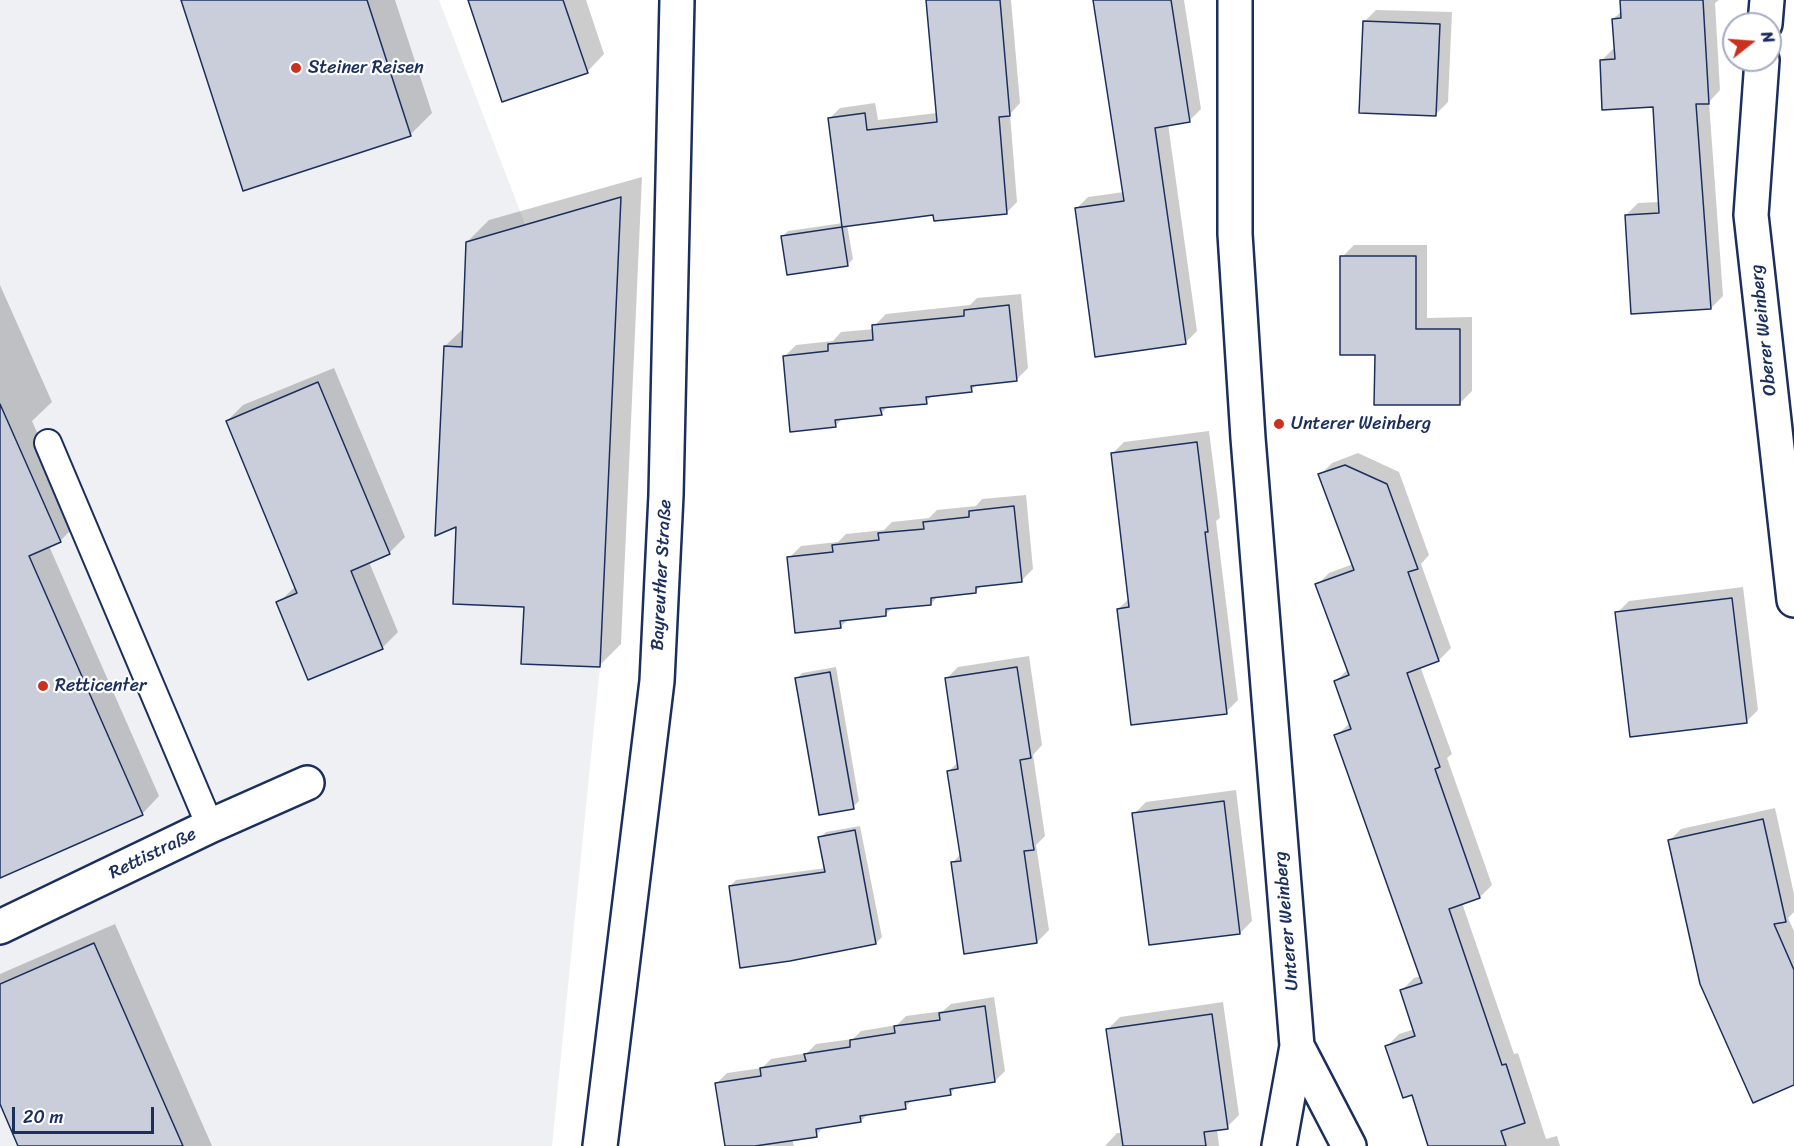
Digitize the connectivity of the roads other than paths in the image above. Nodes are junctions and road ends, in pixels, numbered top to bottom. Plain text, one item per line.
1 (677, 0) edge
2 (1235, 0) edge
3 (1761, 72) edge
4 (48, 443) dead end
5 (1794, 600) edge
6 (306, 783) dead end
7 (210, 826) junction
8 (0, 927) edge
9 (1297, 1046) junction
10 (600, 1146) edge
11 (1279, 1146) edge
12 (1349, 1146) edge

1 - 10 street, Bayreuther Straße
2 - 9 street, Unterer Weinberg
3 - 5 street, Oberer Weinberg
4 - 7 lane
6 - 7 street, Rettistraße
7 - 8 street, Rettistraße
9 - 11 street
9 - 12 street, Unterer Weinberg

